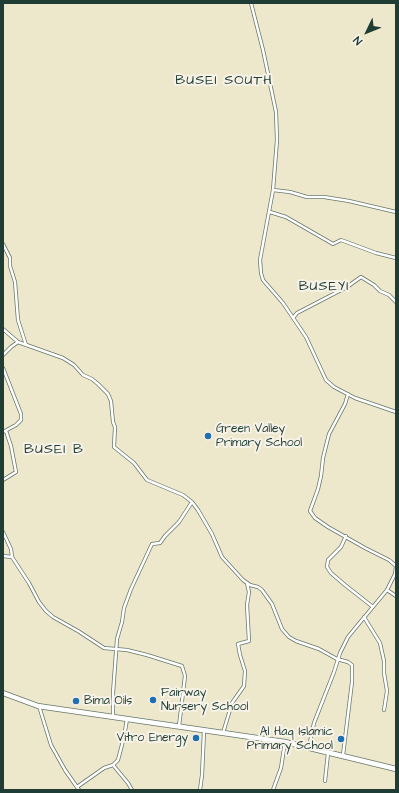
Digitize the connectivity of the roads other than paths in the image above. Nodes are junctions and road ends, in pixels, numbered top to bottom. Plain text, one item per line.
1 (251, 3) edge
2 (273, 190) junction
3 (270, 212) junction
4 (396, 212) edge
5 (3, 244) edge
6 (396, 258) edge
7 (396, 302) edge
8 (292, 318) junction
9 (3, 328) edge
10 (18, 342) junction
11 (26, 345) junction
12 (3, 356) edge
13 (3, 368) edge
14 (348, 394) junction
15 (396, 412) edge
16 (4, 431) edge
17 (3, 480) edge
18 (192, 502) junction
19 (3, 532) edge
20 (346, 536) junction
21 (3, 556) edge
22 (12, 557) junction
23 (396, 567) edge
24 (247, 583) junction
25 (387, 590) junction
26 (396, 596) edge
27 (373, 607) junction
28 (364, 617) junction
29 (116, 650) junction
30 (337, 659) junction
31 (3, 693) edge
32 (38, 706) junction
33 (384, 710) dead end
34 (113, 717) junction
35 (127, 719) junction
36 (179, 726) junction
37 (204, 731) junction
38 (223, 734) junction
39 (285, 742) junction
40 (309, 747) junction
41 (328, 752) junction
42 (343, 755) junction
43 (113, 765) junction
44 (396, 769) edge
45 (325, 781) dead end
46 (77, 787) junction
47 (79, 790) edge
48 (132, 790) edge
49 (200, 790) edge
50 (273, 790) edge

1 - 2 street
2 - 3 street
2 - 4 street
3 - 6 street
3 - 8 street
5 - 11 street
7 - 8 street
8 - 14 street
9 - 10 street
10 - 11 street
10 - 12 street
11 - 18 street
13 - 16 street
14 - 15 street
14 - 20 street
16 - 17 street
18 - 24 street
18 - 29 street
19 - 22 street
20 - 23 street
20 - 27 street
21 - 22 street
22 - 29 street
23 - 25 street
24 - 30 street
24 - 38 street
25 - 26 street
25 - 27 street
27 - 28 street
28 - 30 street
28 - 33 street
29 - 34 street
29 - 36 street
30 - 40 street
30 - 42 street
31 - 32 main road
32 - 34 main road
32 - 46 street
34 - 35 main road
35 - 36 main road
35 - 43 street
36 - 37 main road
37 - 38 main road
37 - 49 street
38 - 39 main road
39 - 40 main road
39 - 50 street
40 - 41 main road
41 - 42 main road
41 - 45 street
42 - 44 main road
43 - 46 street
43 - 48 street
46 - 47 street

